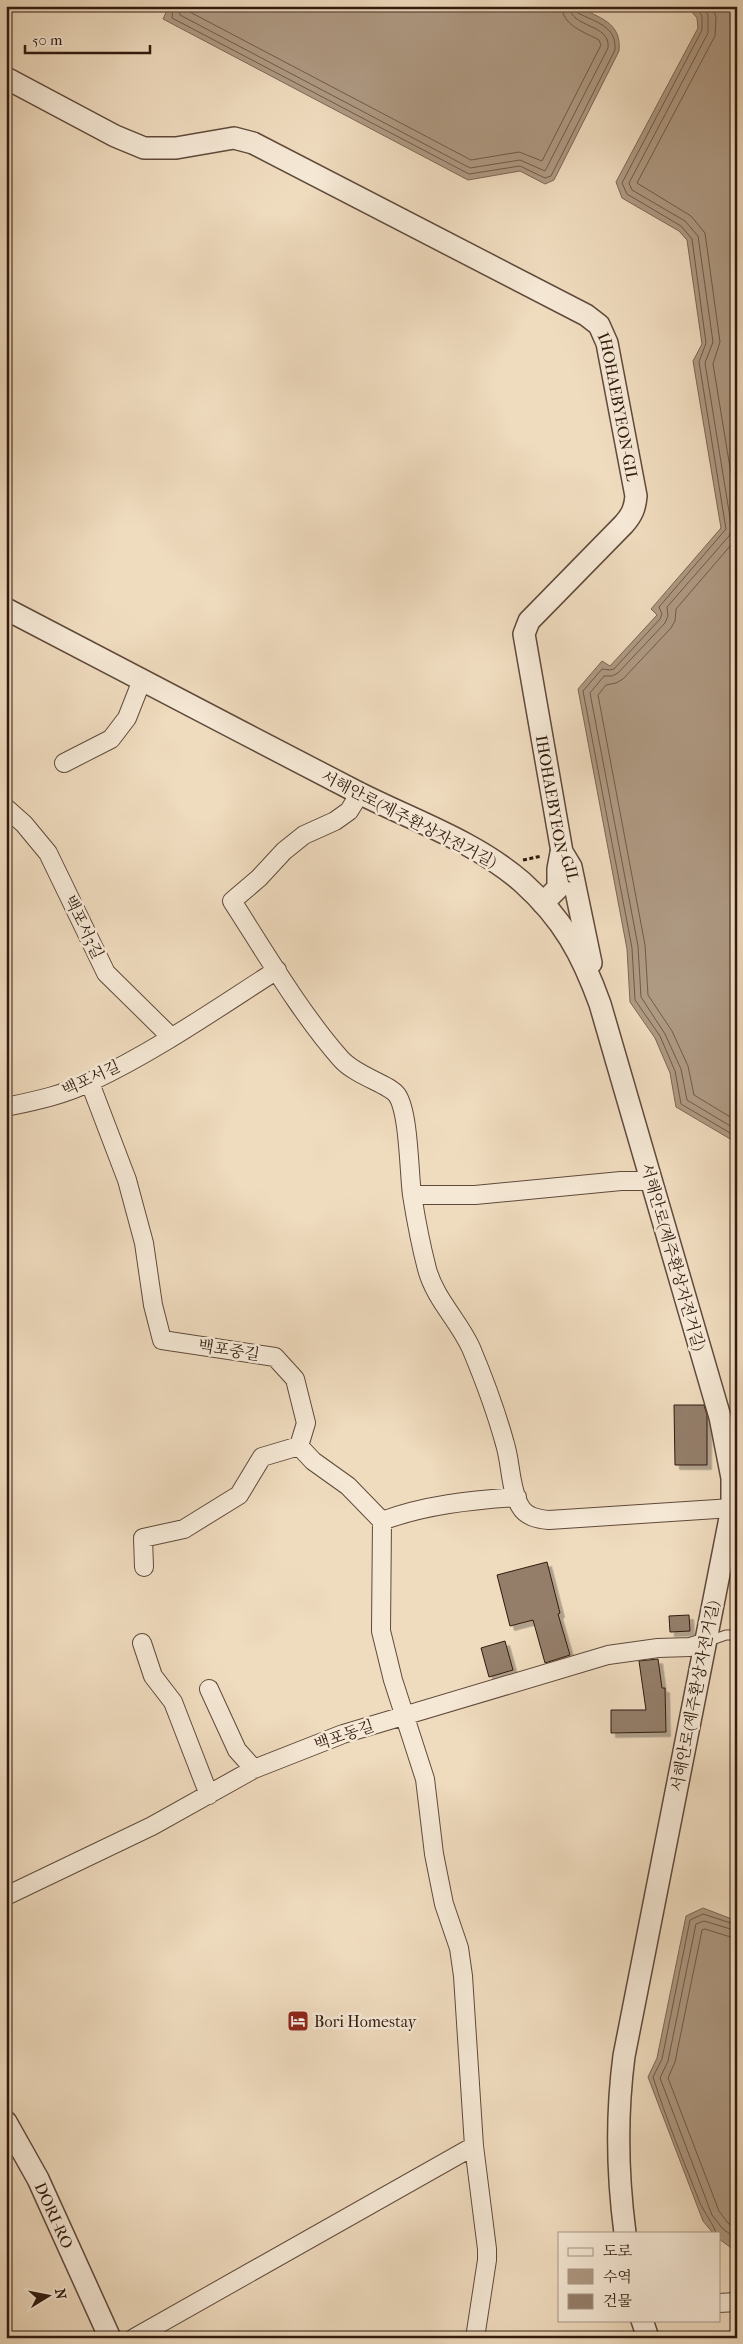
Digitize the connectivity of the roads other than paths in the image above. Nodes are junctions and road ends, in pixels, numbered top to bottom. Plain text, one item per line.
1 (6, 78) edge
2 (11, 614) edge
3 (142, 680) junction
4 (64, 763) dead end
5 (360, 793) junction
6 (6, 808) edge
7 (562, 852) junction
8 (543, 903) junction
9 (277, 970) junction
10 (600, 1004) junction
11 (171, 1038) junction
12 (90, 1082) junction
13 (6, 1107) edge
14 (651, 1181) junction
15 (412, 1195) junction
16 (299, 1446) junction
17 (517, 1497) junction
18 (732, 1508) junction
19 (382, 1520) junction
20 (144, 1568) dead end
21 (737, 1635) edge
22 (706, 1642) junction
23 (142, 1643) dead end
24 (209, 1689) dead end
25 (405, 1716) junction
26 (254, 1769) junction
27 (208, 1795) junction
28 (6, 1896) edge
29 (6, 2122) edge
30 (474, 2146) junction
31 (625, 2232) edge
32 (737, 2302) edge
33 (720, 2303) edge
34 (643, 2322) edge
35 (110, 2338) edge
36 (134, 2338) edge
37 (474, 2338) edge
38 (648, 2338) edge

1 - 7 street, IHOHAEBYEON-GIL
2 - 3 street, 서해안로(제주환상자전거길)
3 - 4 street
3 - 5 street, 서해안로(제주환상자전거길)
5 - 8 street, 서해안로(제주환상자전거길)
5 - 9 street
6 - 11 street, 백포서3길
7 - 8 street
7 - 10 street, IHOHAEBYEON-GIL
8 - 10 street, 서해안로(제주환상자전거길)
9 - 11 street, 백포서길
9 - 15 street
10 - 14 street, 서해안로(제주환상자전거길)
11 - 12 street, 백포서길
12 - 13 street, 백포서길
12 - 16 street, 백포중길
14 - 15 street
14 - 18 street, 서해안로(제주환상자전거길)
15 - 17 street
16 - 19 street
16 - 20 street
17 - 18 street
17 - 19 street
18 - 22 street, 서해안로(제주환상자전거길)
19 - 25 street
21 - 22 lane
22 - 25 street, 백포동길
22 - 31 street, 서해안로(제주환상자전거길)
23 - 27 street
24 - 26 street
25 - 26 street, 백포동길
25 - 30 street
26 - 27 street, 백포동길
27 - 28 street, 백포동길
29 - 35 street, DORI-RO
30 - 36 street
30 - 37 street
32 - 33 street
34 - 38 street

